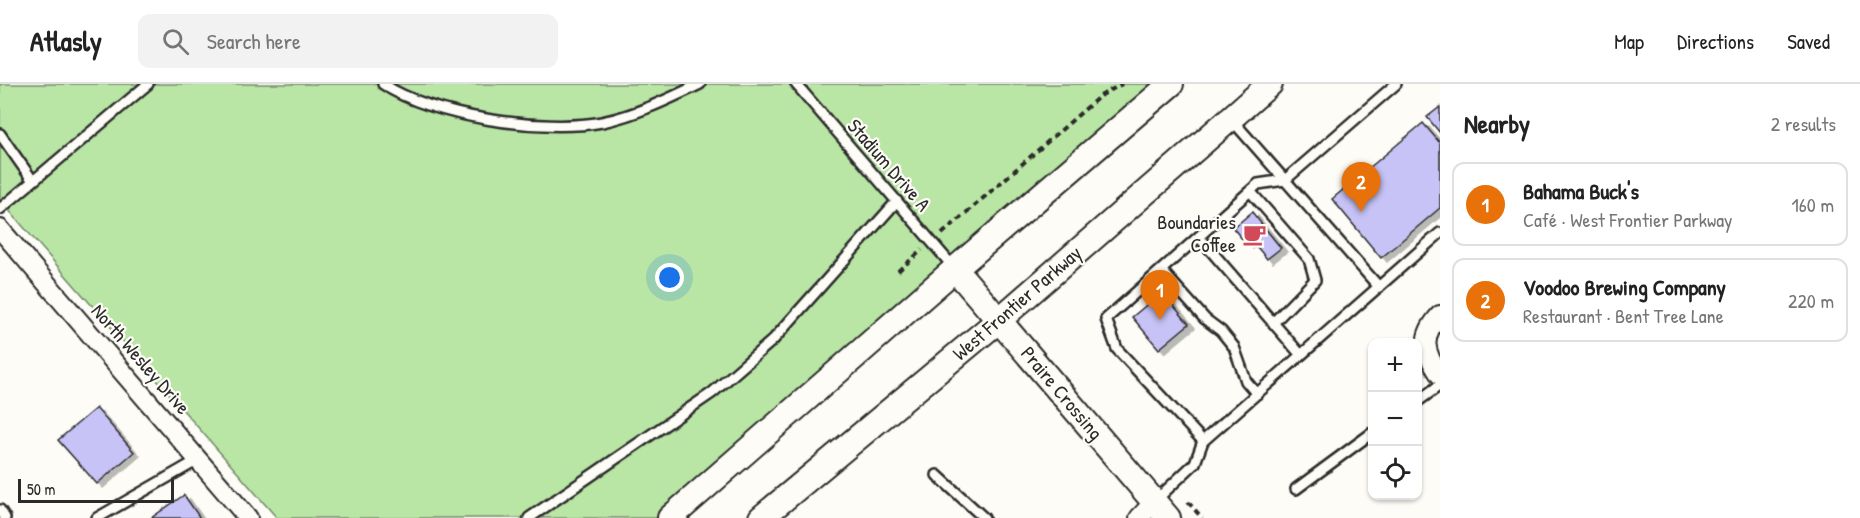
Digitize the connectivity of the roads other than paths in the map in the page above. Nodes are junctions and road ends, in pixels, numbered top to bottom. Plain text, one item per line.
1 (148, 84) edge
2 (383, 84) edge
3 (700, 84) edge
4 (796, 84) edge
5 (1171, 84) edge
6 (1270, 84) edge
7 (1396, 84) edge
8 (1231, 118) junction
9 (0, 134) edge
10 (1285, 180) junction
11 (33, 181) junction
12 (1250, 191) junction
13 (897, 201) junction
14 (0, 209) edge
15 (0, 229) edge
16 (1440, 233) edge
17 (1199, 237) junction
18 (955, 269) junction
19 (1161, 270) junction
20 (1379, 286) junction
21 (1440, 315) edge
22 (999, 320) junction
23 (1273, 323) junction
24 (1301, 355) junction
25 (1440, 375) edge
26 (1440, 385) edge
27 (1257, 394) junction
28 (1422, 398) edge
29 (1368, 437) edge
30 (1203, 441) junction
31 (198, 460) junction
32 (937, 475) dead end
33 (1296, 489) dead end
34 (0, 510) edge
35 (1154, 513) edge
36 (5, 518) edge
37 (97, 518) edge
38 (248, 518) edge
39 (529, 518) edge
40 (670, 518) edge
41 (761, 518) edge
42 (984, 518) edge

1 - 11 lane
2 - 3 lane
4 - 13 lane, Stadium Drive A
5 - 18 street
6 - 8 street, West Frontier Parkway
7 - 10 lane
8 - 10 lane
8 - 22 street, West Frontier Parkway
9 - 11 lane
10 - 12 lane
10 - 20 lane
11 - 14 lane
12 - 17 lane
12 - 23 lane
13 - 18 lane, Stadium Drive A
13 - 39 lane
15 - 31 street, North Wesley Drive
16 - 20 lane
17 - 19 lane
17 - 23 lane
18 - 22 street, Praire Crossing
18 - 40 street
19 - 27 lane
19 - 30 lane
20 - 24 lane
21 - 25 street
22 - 35 street, Praire Crossing
22 - 41 street, West Frontier Parkway
23 - 24 lane
24 - 27 lane
26 - 28 lane
27 - 30 lane
29 - 33 lane
30 - 35 lane
31 - 37 lane
31 - 38 street, North Wesley Drive
32 - 42 lane
34 - 36 lane

